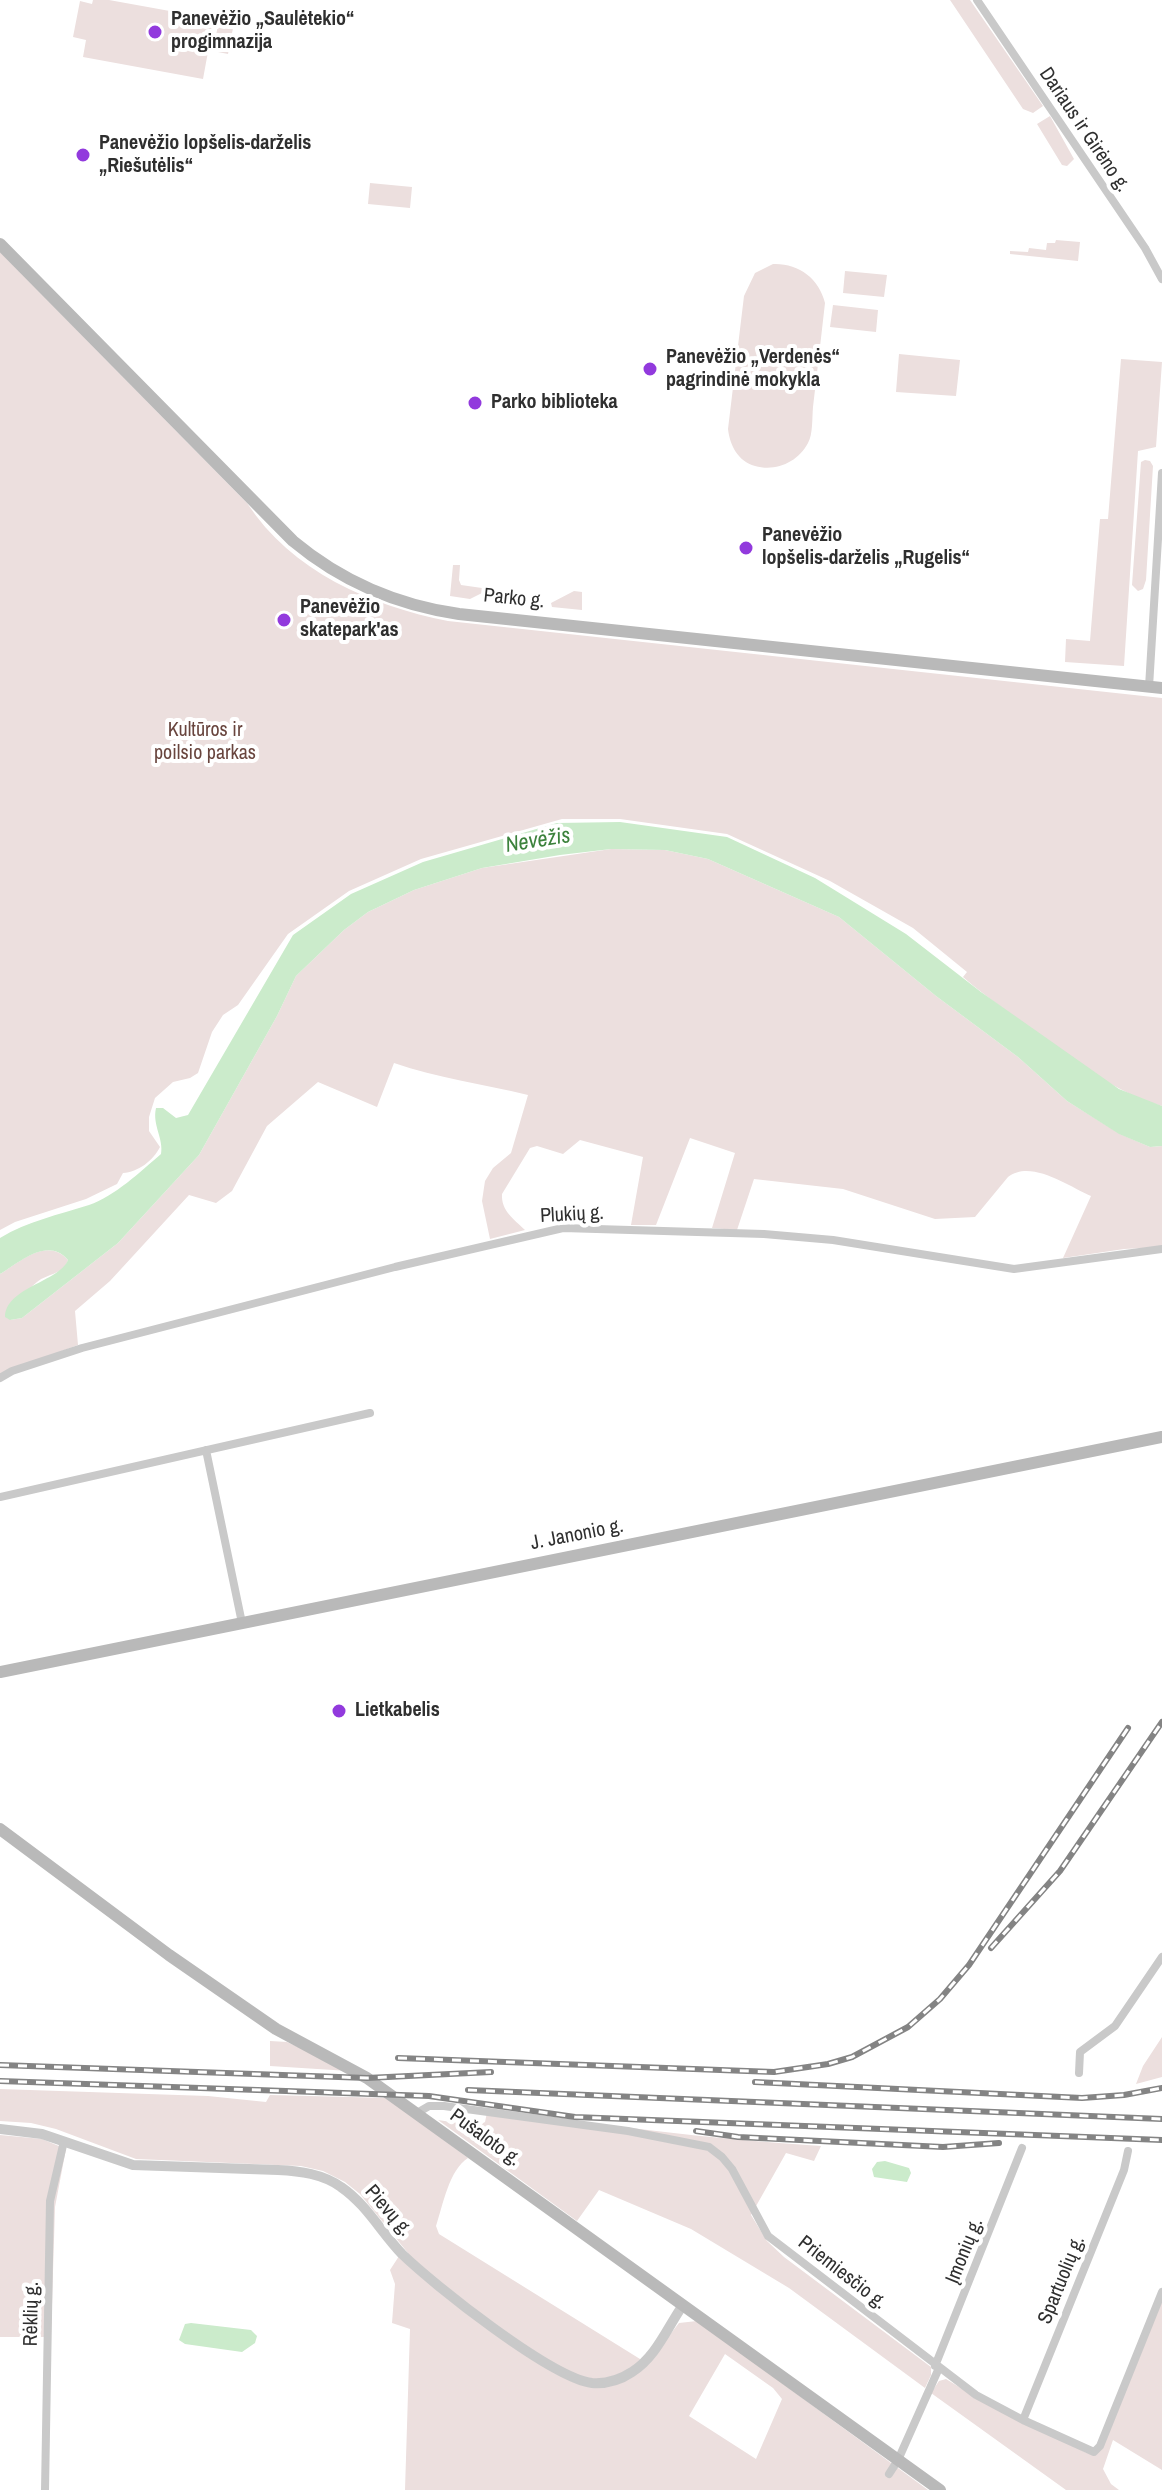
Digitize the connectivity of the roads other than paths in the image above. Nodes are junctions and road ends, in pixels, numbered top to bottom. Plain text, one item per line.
1 (977, 0) edge
2 (0, 244) edge
3 (1162, 279) edge
4 (1162, 473) edge
5 (1156, 688) edge
6 (1162, 1249) edge
7 (0, 1378) edge
8 (370, 1413) dead end
9 (1162, 1437) edge
10 (206, 1450) junction
11 (0, 1497) edge
12 (242, 1623) junction
13 (0, 1672) edge
14 (0, 1829) edge
15 (1162, 1957) edge
16 (1079, 2073) dead end
17 (417, 2113) junction
18 (0, 2129) edge
19 (64, 2141) junction
20 (1022, 2148) dead end
21 (1128, 2151) dead end
22 (1162, 2292) edge
23 (683, 2305) junction
24 (937, 2367) junction
25 (1023, 2420) junction
26 (898, 2460) junction
27 (889, 2474) dead end
28 (45, 2490) edge
29 (940, 2490) edge

1 - 3 street, Dariaus ir Girėno g.
2 - 5 main road, Parko g.
4 - 5 street
6 - 7 street, Plukių g.
8 - 10 street
9 - 12 main road, J. Janonio g.
10 - 11 street
10 - 12 street
12 - 13 main road, J. Janonio g.
14 - 17 main road, Pušaloto g.
15 - 16 street
17 - 23 main road, Pušaloto g.
17 - 24 street, Priemiesčio g.
18 - 19 street, Pievų g.
19 - 23 street, Pievų g.
19 - 28 street, Rėklių g.
20 - 24 street, Įmonių g.
21 - 25 street, Spartuolių g.
22 - 25 street, Priemiesčio g.
23 - 26 main road, Pušaloto g.
24 - 25 street, Priemiesčio g.
24 - 26 street, Įmonių g.
26 - 27 street, Įmonių g.
26 - 29 main road, Pušaloto g.

